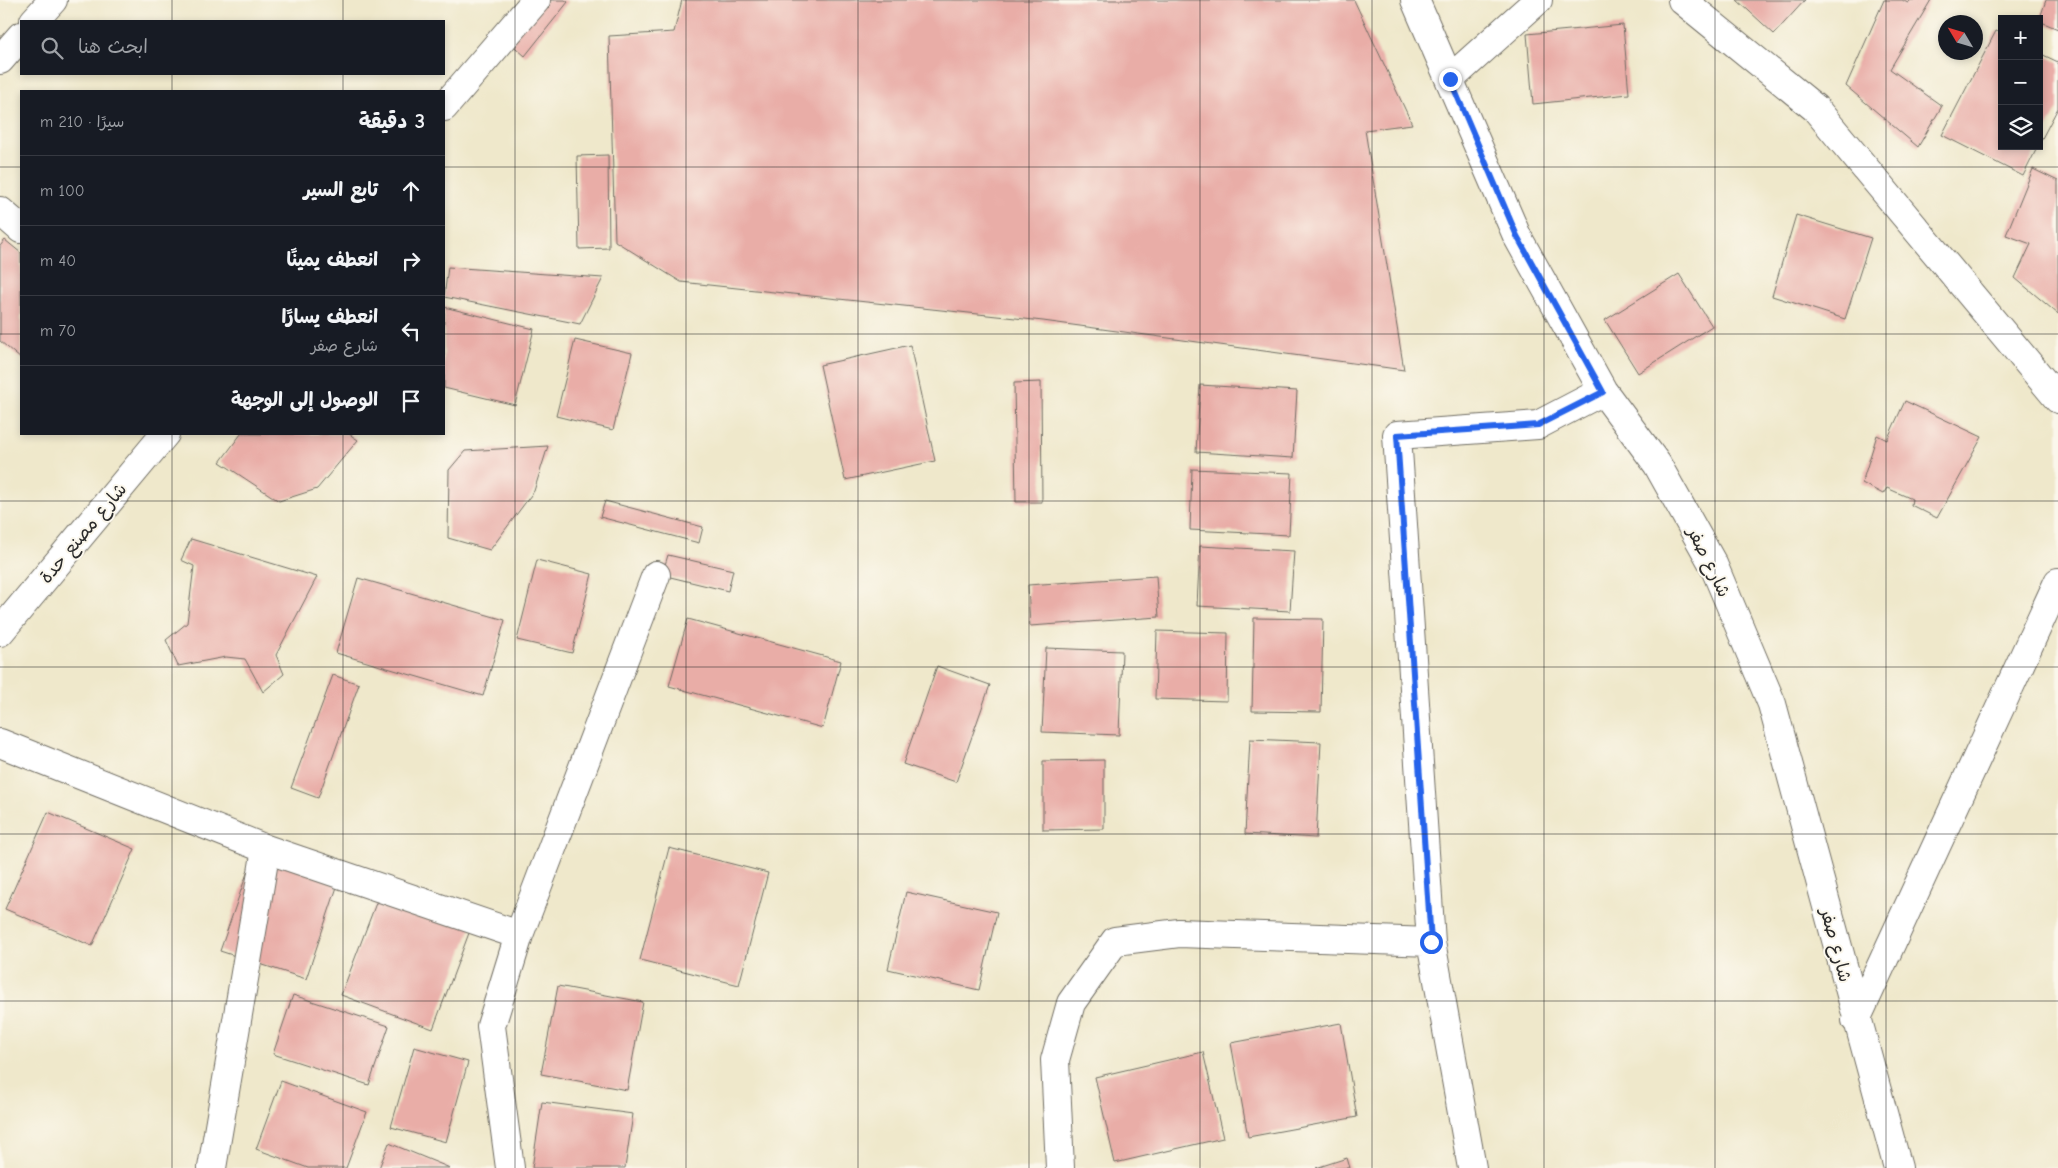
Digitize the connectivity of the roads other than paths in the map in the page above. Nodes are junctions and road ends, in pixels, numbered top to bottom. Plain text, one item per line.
1 (53, 0) edge
2 (536, 0) edge
3 (1414, 0) edge
4 (1538, 0) edge
5 (1682, 0) edge
6 (35, 20) edge
7 (20, 37) edge
8 (0, 60) edge
9 (1450, 79) junction
10 (445, 107) edge
11 (0, 210) edge
12 (20, 228) edge
13 (1603, 392) junction
14 (2058, 398) edge
15 (164, 435) edge
16 (656, 575) dead end
17 (2058, 582) edge
18 (0, 632) edge
19 (0, 743) edge
20 (266, 849) junction
21 (519, 935) junction
22 (1431, 942) junction
23 (1856, 1020) junction
24 (212, 1168) edge
25 (510, 1168) edge
26 (1060, 1168) edge
27 (1472, 1168) edge
28 (1898, 1168) edge

1 - 6 street
2 - 10 street
3 - 9 street, شارع صفر
4 - 9 street
5 - 14 street
7 - 8 street
9 - 13 street, شارع صفر
11 - 12 street
13 - 22 street
13 - 23 street, شارع صفر
15 - 18 street, شارع مصنع حدة
16 - 21 street
17 - 23 street
19 - 20 street
20 - 21 street
20 - 24 street
21 - 25 street
22 - 26 street
22 - 27 street
23 - 28 street, شارع صفر

